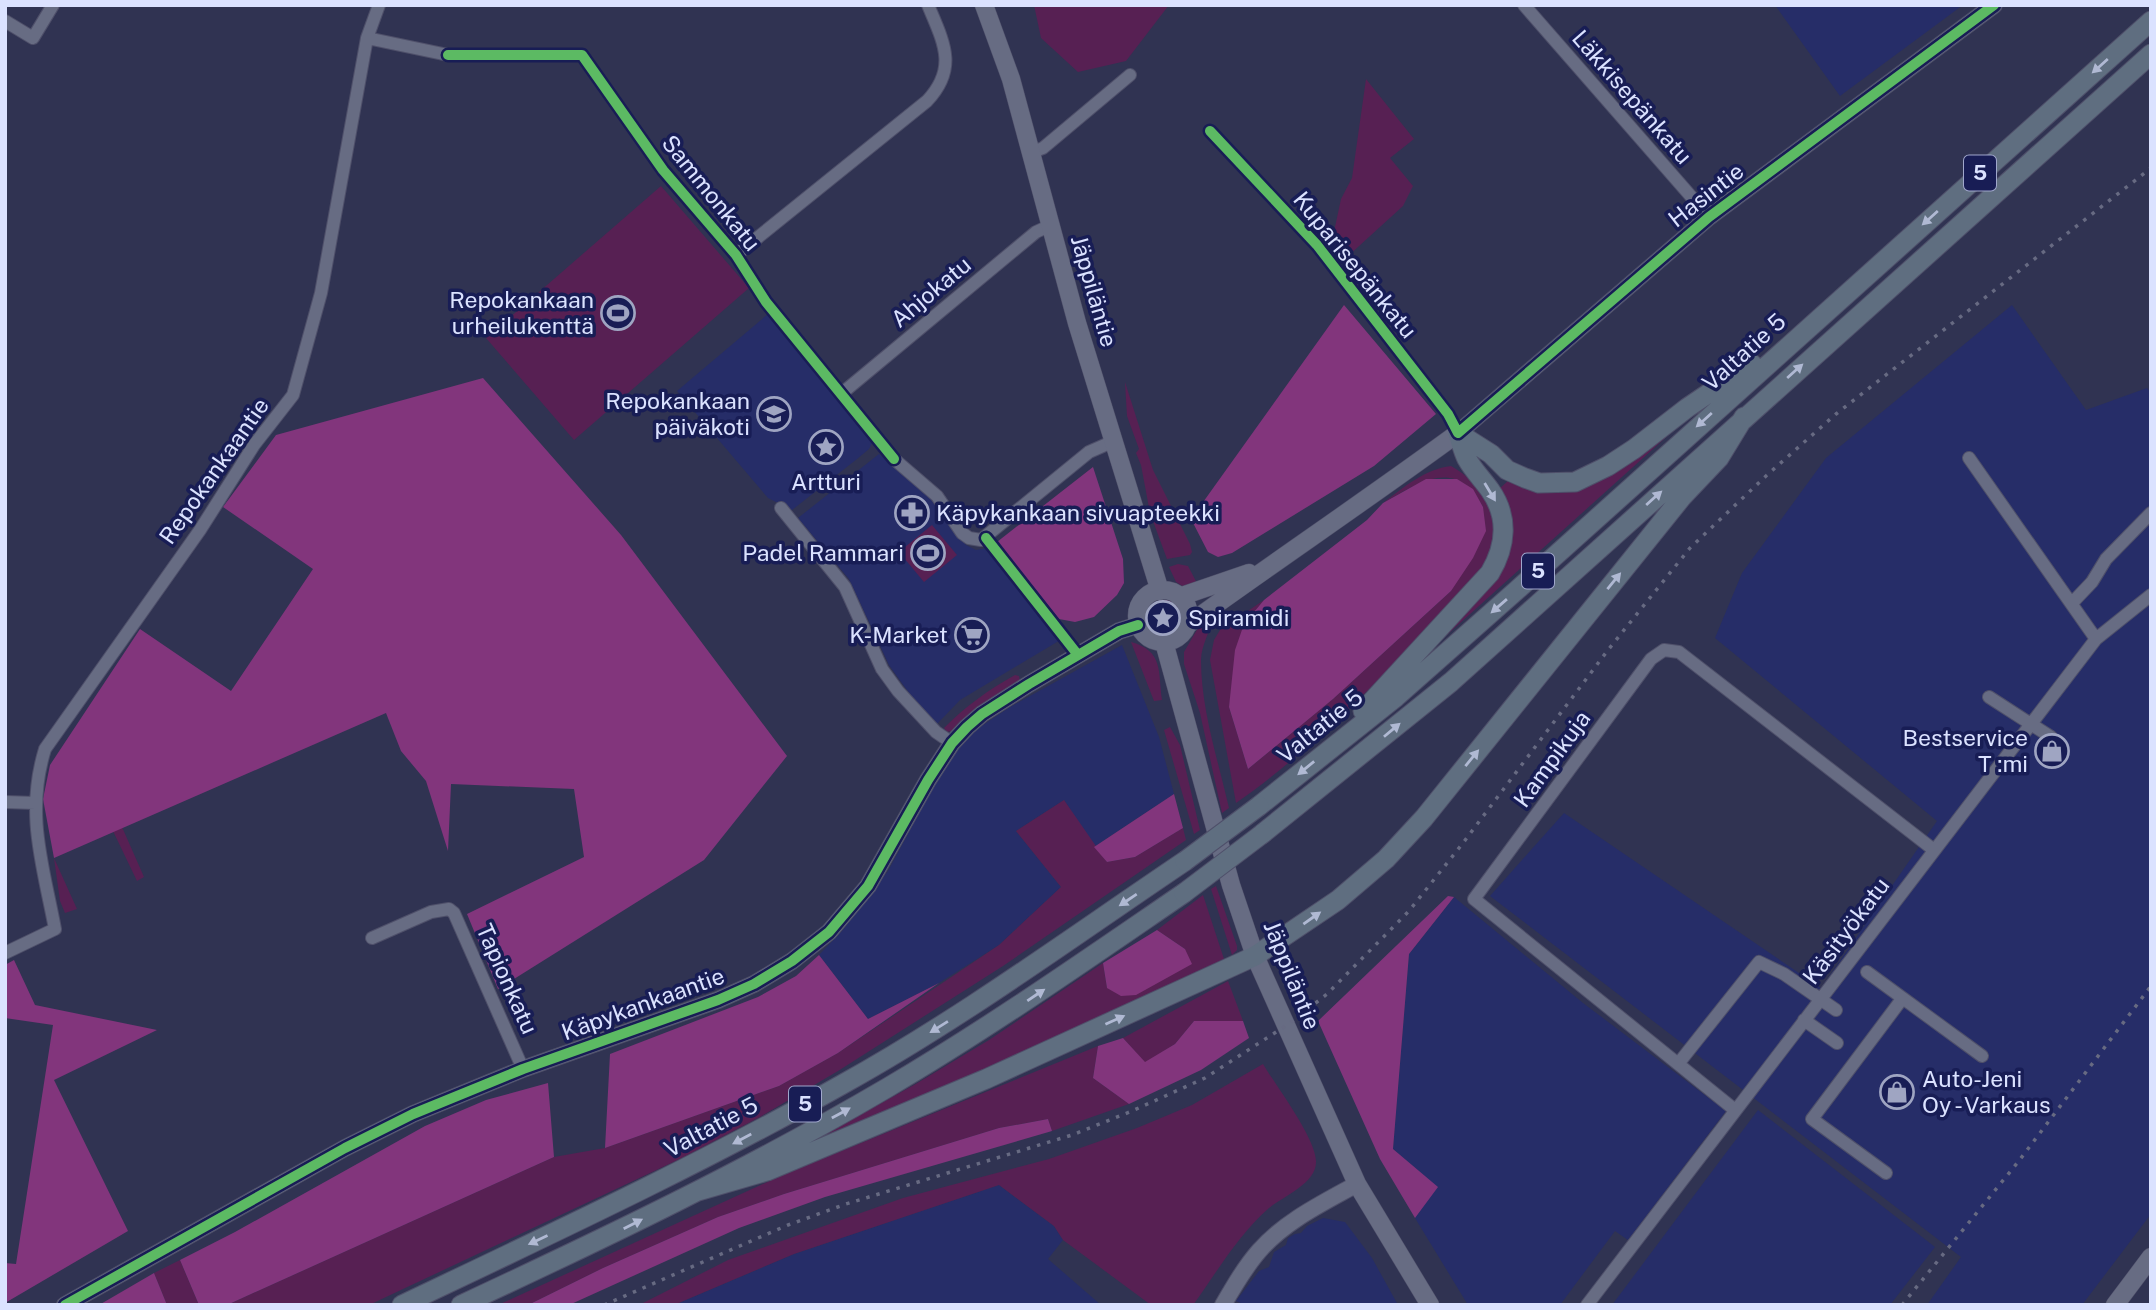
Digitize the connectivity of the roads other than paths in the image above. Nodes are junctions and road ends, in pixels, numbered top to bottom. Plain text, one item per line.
1 (53, 5) edge
2 (379, 5) edge
3 (928, 5) edge
4 (984, 5) edge
5 (1524, 5) edge
6 (1994, 5) edge
7 (2151, 21) edge
8 (5, 22) edge
9 (367, 38) junction
10 (2151, 54) edge
11 (448, 55) dead end
12 (1130, 75) dead end
13 (1210, 131) dead end
14 (1030, 153) junction
15 (1709, 217) junction
16 (1049, 226) junction
17 (736, 255) dead end
18 (1810, 325) junction
19 (841, 394) dead end
20 (1744, 417) junction
21 (1458, 433) junction
22 (1114, 440) junction
23 (1969, 458) dead end
24 (894, 459) dead end
25 (782, 508) dead end
26 (2151, 513) edge
27 (1267, 566) junction
28 (1160, 591) junction
29 (2151, 595) edge
30 (1179, 597) junction
31 (2072, 603) junction
32 (1138, 625) junction
33 (1186, 626) junction
34 (2096, 639) junction
35 (1164, 642) junction
36 (1989, 697) dead end
37 (2032, 725) junction
38 (2050, 737) dead end
39 (952, 743) junction
40 (1331, 749) junction
41 (5, 802) edge
42 (35, 803) junction
43 (1934, 850) junction
44 (372, 938) dead end
45 (5, 953) edge
46 (1255, 956) junction
47 (1867, 972) dead end
48 (1902, 999) junction
49 (1819, 1000) junction
50 (1836, 1010) dead end
51 (1804, 1020) junction
52 (1837, 1043) dead end
53 (1982, 1056) dead end
54 (1678, 1064) junction
55 (523, 1069) junction
56 (1735, 1110) junction
57 (1886, 1173) dead end
58 (1357, 1184) junction
59 (695, 1192) junction
60 (2151, 1257) edge
61 (65, 1305) edge
62 (402, 1305) edge
63 (461, 1305) edge
64 (1223, 1305) edge
65 (1430, 1305) edge
66 (1587, 1305) edge
67 (2115, 1305) edge

1 - 8 street
2 - 9 street, Repokankaantie
3 - 17 street
4 - 14 main road, Jäppiläntie
5 - 15 street, Läkkisepänkatu
6 - 15 street, Hasintie
7 -> 18 highway, Valtatie 5 / 5
9 - 11 street
9 - 42 street, Repokankaantie
20 -> 10 highway, 5
12 - 14 street
13 - 21 street, Kuparisepänkatu
14 - 16 main road, Jäppiläntie
15 - 21 street, Hasintie
16 - 19 street, Ahjokatu
16 - 22 main road, Jäppiläntie
18 - 21 highway
18 -> 40 highway, Valtatie 5 / 5
46 -> 20 highway
59 -> 20 highway, 5, bridge
21 - 27 main road, Hasintie
21 -> 40 highway
22 - 24 street
22 - 28 main road, Jäppiläntie
23 - 31 street
25 - 39 street
26 - 31 street
27 - 30 main road, Hasintie
27 - 33 main road, Hasintie
28 - 30 main road
28 - 32 main road
29 - 34 street, Käsityökatu
30 - 33 main road
31 - 34 street
32 - 35 main road
32 - 39 street, Käpykankaantie
33 - 35 main road
34 - 37 street, Käsityökatu
35 - 46 main road, Jäppiläntie
36 - 37 street
37 - 38 street
37 - 43 street, Käsityökatu
39 - 55 street, Käpykankaantie
40 -> 62 highway, Valtatie 5 / 5, bridge
41 - 42 street
42 - 45 street, Repokankaantie
43 - 49 street, Käsityökatu
43 - 54 street, Kampikuja
44 - 55 street, Tapionkatu
46 - 58 main road, Jäppiläntie
59 -> 46 highway
47 - 48 street
48 - 53 street
48 - 57 street
49 - 50 street
49 - 51 street, Käsityökatu
49 - 54 street
51 - 52 street
51 - 56 street, Käsityökatu
54 - 56 street, Kampikuja
55 - 61 street, Käpykankaantie
56 - 66 street, Käsityökatu
58 - 64 street
58 - 65 main road, Jäppiläntie
63 -> 59 highway, 5
60 - 67 main road

